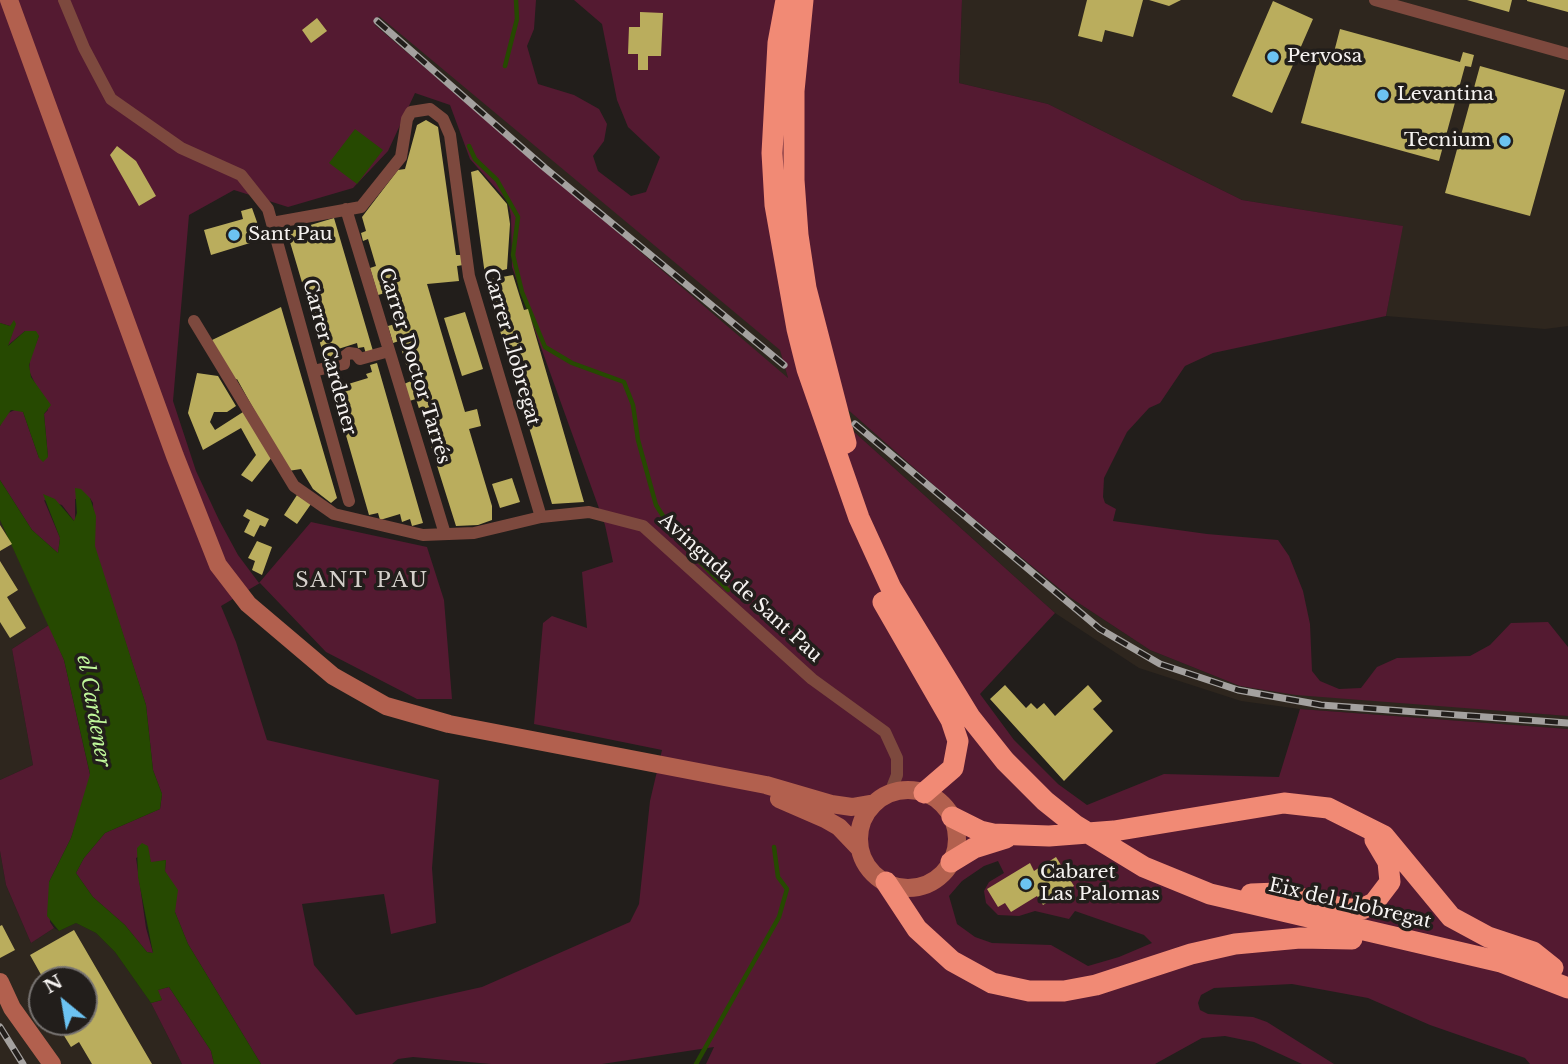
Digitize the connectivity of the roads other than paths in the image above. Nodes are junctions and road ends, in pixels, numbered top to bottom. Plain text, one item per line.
1 (9, 0) edge
2 (64, 0) edge
3 (786, 0) edge
4 (803, 0) edge
5 (1375, 0) edge
6 (1568, 54) edge
7 (775, 205) junction
8 (346, 209) junction
9 (272, 223) junction
10 (194, 321) dead end
11 (389, 351) junction
12 (313, 371) junction
13 (349, 501) dead end
14 (541, 517) junction
15 (445, 534) junction
16 (733, 781) junction
17 (904, 788) junction
18 (1052, 799) junction
19 (875, 803) junction
20 (952, 817) junction
21 (1360, 823) junction
22 (1012, 836) junction
23 (860, 849) junction
24 (1132, 854) junction
25 (951, 862) junction
26 (886, 882) junction
27 (1251, 894) junction
28 (1451, 952) junction
29 (1560, 971) edge
30 (0, 982) edge
31 (1568, 988) edge
32 (52, 1064) edge

1 - 16 main road
2 - 9 street, Carrer Cardener
3 - 7 highway
4 - 18 highway
5 - 6 street
7 - 17 highway
7 - 18 highway
8 - 9 street
8 - 11 street, Carrer Doctor Tarrés
8 - 14 street, Carrer Llobregat
9 - 12 street, Carrer Cardener
10 - 15 street, Avinguda de Sant Pau
11 - 12 street
11 - 15 street, Carrer Doctor Tarrés
12 - 13 street, Carrer Cardener
14 - 15 street, Avinguda de Sant Pau
14 - 17 street, Avinguda de Sant Pau
16 - 19 main road
16 - 23 main road
17 - 19 main road
17 - 20 main road
18 - 24 highway
19 - 23 main road
20 - 22 highway
20 - 25 main road
21 - 22 highway
21 - 27 highway
21 - 29 highway
22 - 25 highway
23 - 26 main road
24 - 27 highway, Eix del Llobregat
24 - 28 highway, Eix del Llobregat
25 - 26 main road
26 - 28 highway
27 - 29 highway, Eix del Llobregat
28 - 31 highway, Eix del Llobregat
30 - 32 main road

